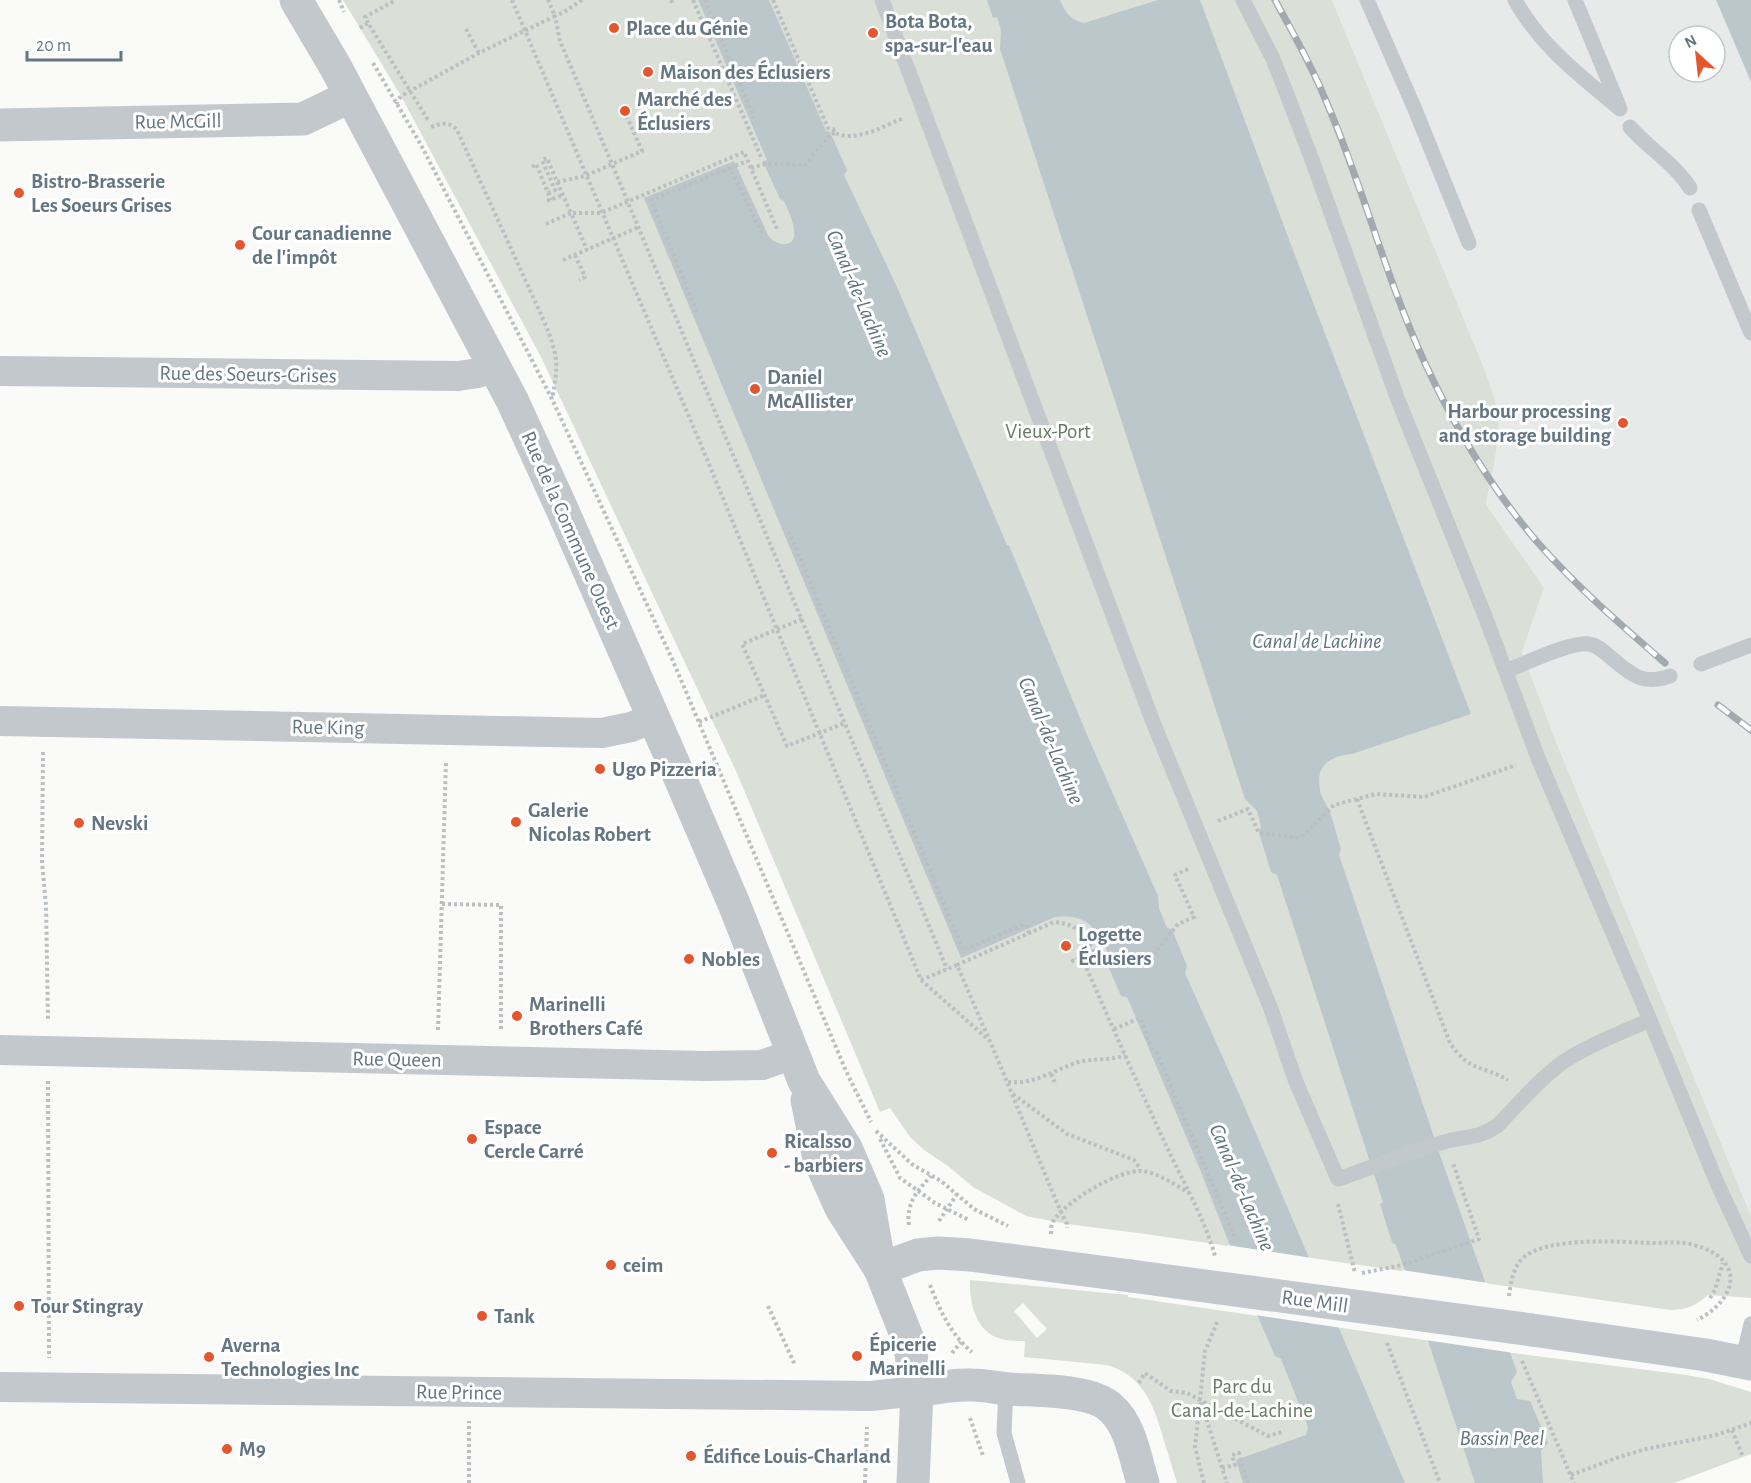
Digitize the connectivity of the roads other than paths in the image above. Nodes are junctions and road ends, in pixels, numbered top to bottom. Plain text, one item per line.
1 (296, 0) edge
2 (882, 0) edge
3 (1243, 0) edge
4 (1367, 0) edge
5 (1515, 0) edge
6 (1575, 0) edge
7 (351, 96) junction
8 (0, 125) edge
9 (1630, 127) dead end
10 (1690, 188) dead end
11 (1699, 210) dead end
12 (1469, 243) dead end
13 (1751, 333) edge
14 (495, 365) junction
15 (0, 371) edge
16 (1751, 645) edge
17 (1701, 664) dead end
18 (1506, 671) junction
19 (1670, 676) dead end
20 (654, 718) junction
21 (0, 721) edge
22 (1650, 1020) junction
23 (0, 1050) edge
24 (798, 1068) junction
25 (1749, 1248) edge
26 (880, 1269) junction
27 (1751, 1324) edge
28 (1747, 1363) edge
29 (0, 1387) edge
30 (1006, 1389) junction
31 (917, 1391) junction
32 (913, 1483) edge
33 (1018, 1483) edge
34 (1143, 1483) edge

1 - 7 street, Rue de la Commune Ouest
2 - 22 lane
3 - 18 lane
4 - 12 lane
5 - 6 lane
7 - 8 street, Rue McGill
7 - 14 street, Rue de la Commune Ouest
9 - 10 lane
11 - 13 lane
14 - 15 street, Rue des Soeurs-Grises
14 - 20 street, Rue de la Commune Ouest
16 - 17 lane
18 - 19 lane
18 - 22 lane
20 - 21 street, Rue King
20 - 24 street, Rue de la Commune Ouest
22 - 25 lane
23 - 24 street, Rue Queen
24 - 26 street, Rue de la Commune Ouest
26 - 28 street, Rue Mill, bridge
26 - 31 street, Rue de la Commune Ouest
27 - 28 lane
29 - 31 street, Rue Prince
30 - 31 street
30 - 33 lane
30 - 34 street
31 - 32 street, Rue de la Commune Ouest

